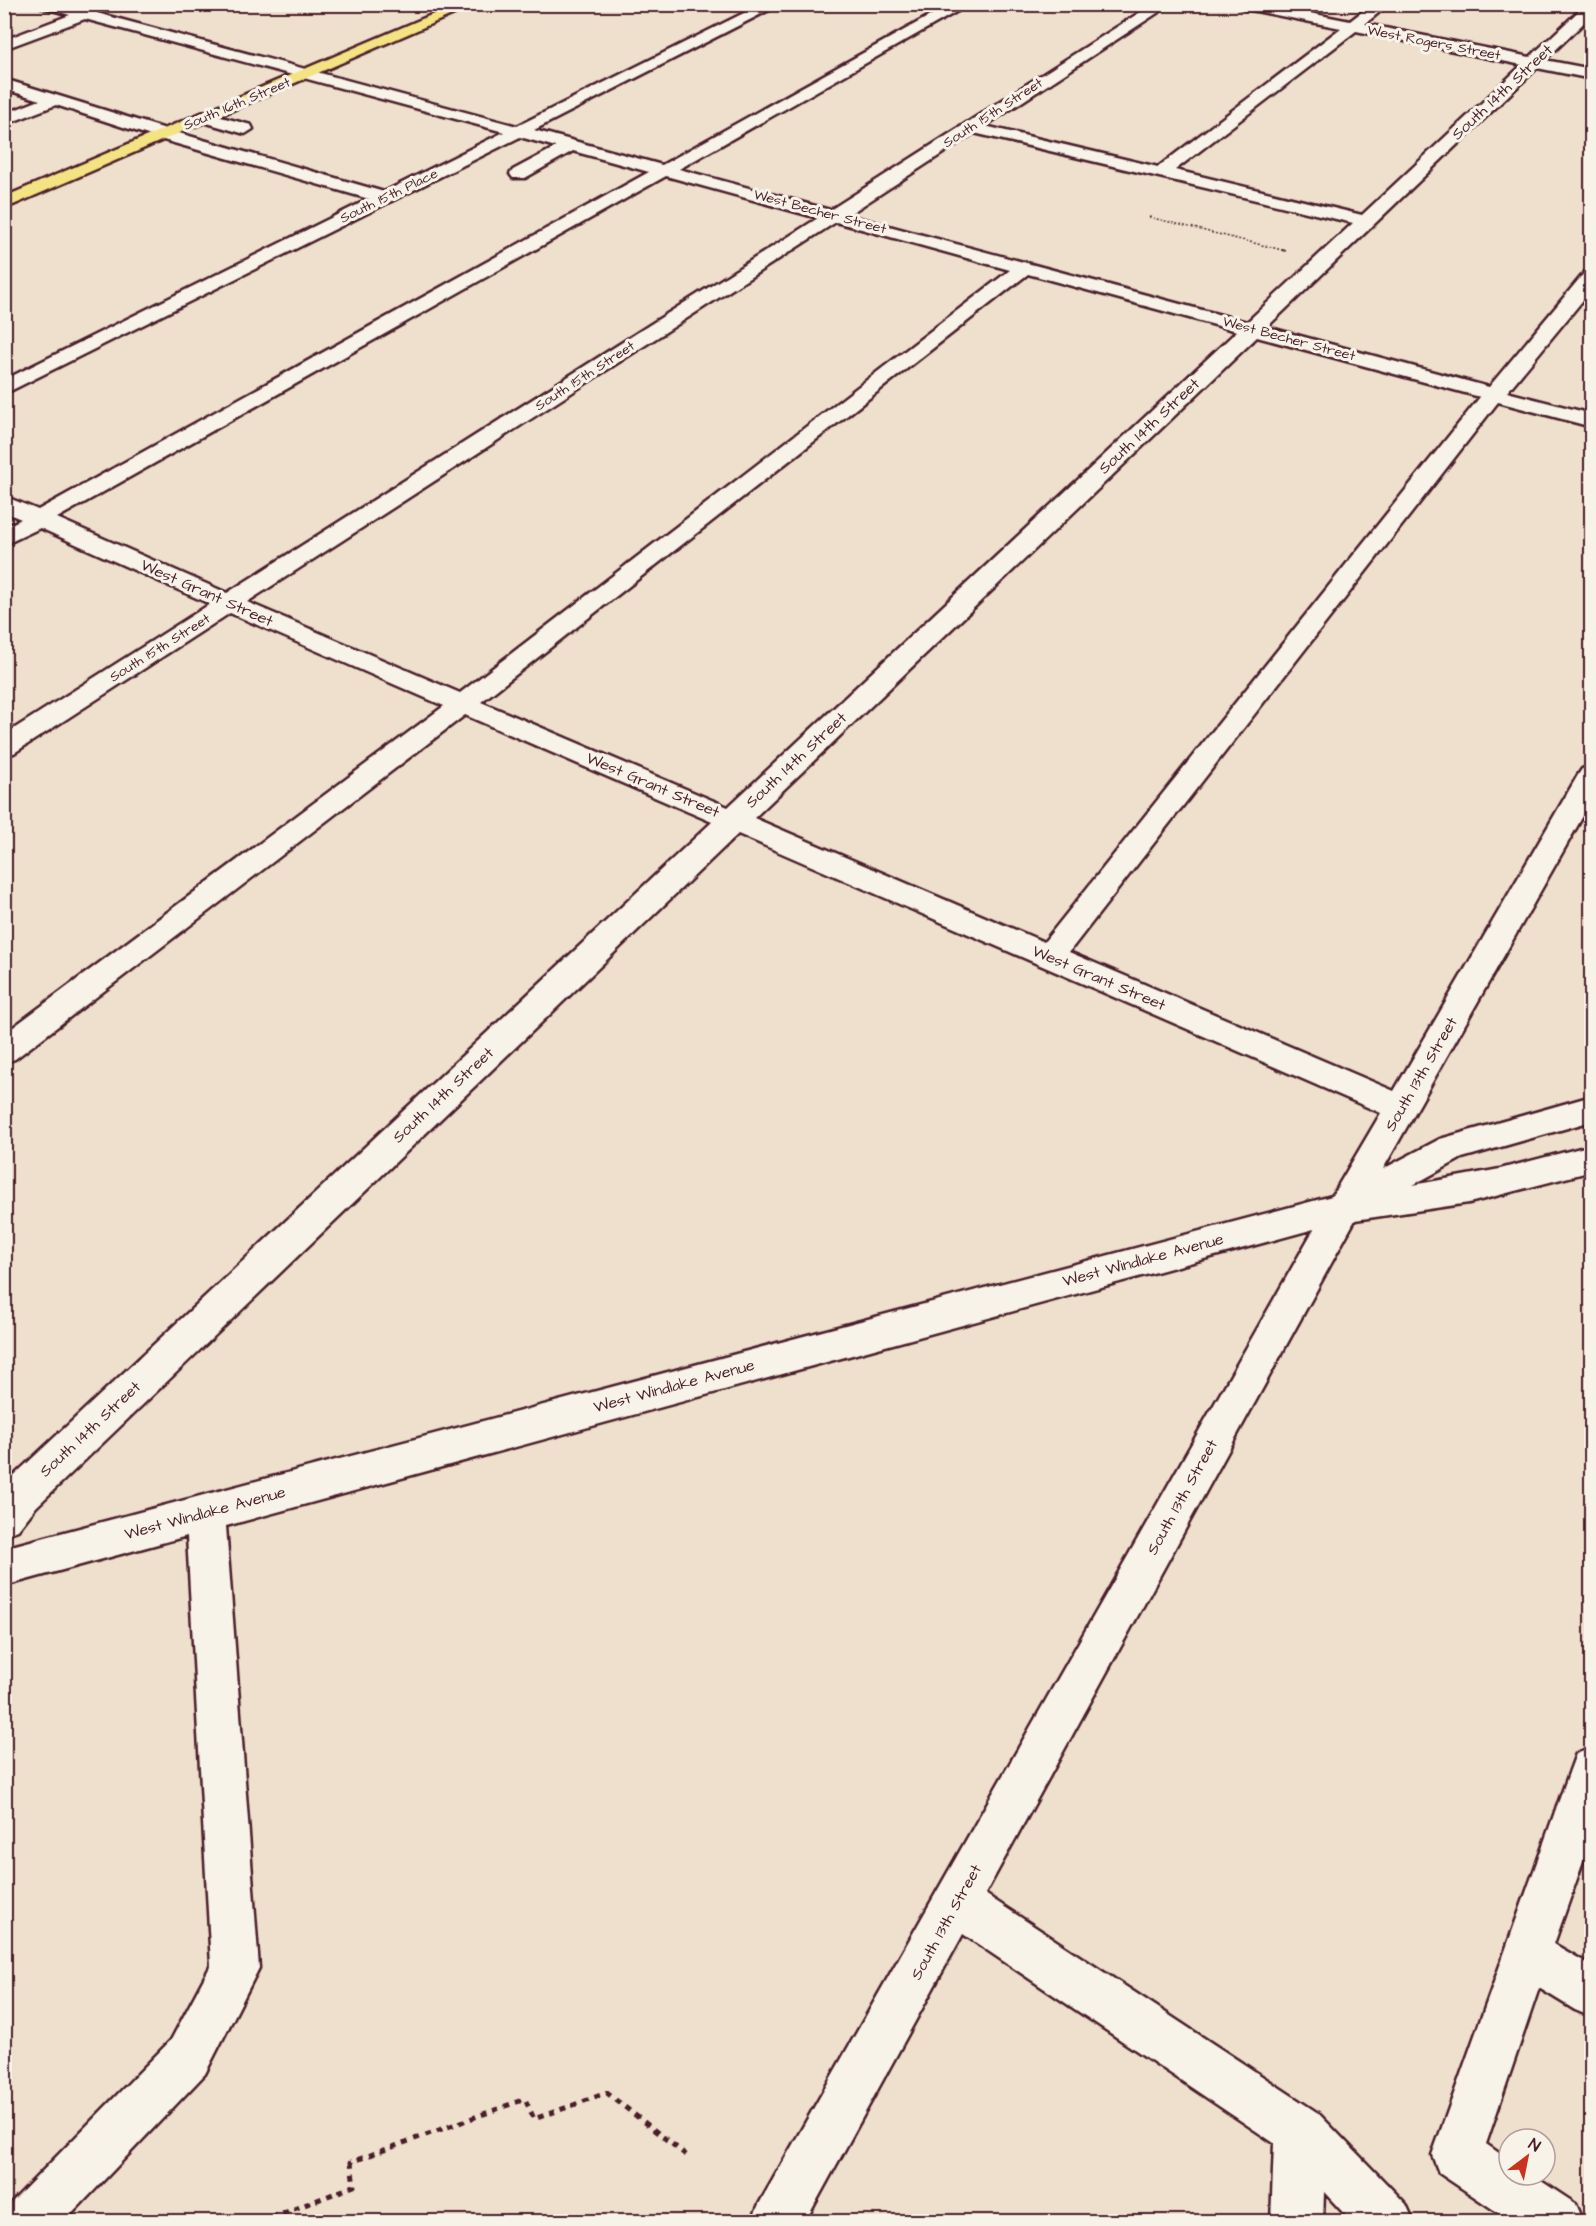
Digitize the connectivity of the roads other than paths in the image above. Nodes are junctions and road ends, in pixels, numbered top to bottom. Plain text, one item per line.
1 (47, 4) edge
2 (112, 4) edge
3 (470, 4) edge
4 (774, 4) edge
5 (963, 4) edge
6 (1164, 4) edge
7 (1241, 4) edge
8 (1382, 4) edge
9 (1592, 8) edge
10 (84, 15) junction
11 (1354, 27) junction
12 (4, 45) edge
13 (1534, 62) junction
14 (307, 74) junction
15 (1592, 74) edge
16 (4, 84) edge
17 (55, 100) junction
18 (206, 118) junction
19 (4, 120) edge
20 (970, 127) junction
21 (245, 129) dead end
22 (520, 131) junction
23 (166, 135) junction
24 (572, 145) junction
25 (665, 170) junction
26 (1162, 172) junction
27 (519, 174) dead end
28 (386, 198) junction
29 (4, 204) edge
30 (835, 216) junction
31 (1366, 221) junction
32 (1024, 268) junction
33 (1592, 276) edge
34 (1251, 329) junction
35 (4, 388) edge
36 (1494, 394) junction
37 (1592, 421) edge
38 (4, 503) edge
39 (40, 519) junction
40 (4, 538) edge
41 (230, 604) junction
42 (464, 703) junction
43 (4, 747) edge
44 (1592, 774) edge
45 (733, 820) junction
46 (1049, 956) junction
47 (4, 1051) edge
48 (1402, 1108) junction
49 (1592, 1108) edge
50 (1592, 1158) edge
51 (1344, 1207) junction
52 (205, 1513) junction
53 (4, 1517) edge
54 (4, 1567) edge
55 (1592, 1770) edge
56 (957, 1903) junction
57 (1527, 1954) junction
58 (1592, 1993) edge
59 (1299, 2130) junction
60 (28, 2222) edge
61 (777, 2222) edge
62 (1297, 2222) edge
63 (1389, 2222) edge
64 (1558, 2222) edge

1 - 10 street, West Becher Street
2 - 10 street
3 - 14 main road, South 16th Street
4 - 22 street, South 15th Place
5 - 25 street
6 - 20 street, South 15th Street
7 - 11 street, West Rogers Street
8 - 11 street
9 - 13 street, South 14th Street
10 - 12 street
10 - 14 street, West Becher Street
11 - 13 street, West Rogers Street
11 - 26 street
13 - 15 street, West Rogers Street
13 - 31 street, South 14th Street
14 - 18 main road, South 16th Street
14 - 22 street, West Becher Street
16 - 17 street
17 - 19 street
17 - 23 street
18 - 21 street
18 - 23 main road, South 16th Street
20 - 26 street
20 - 30 street, South 15th Street
22 - 24 street, West Becher Street
22 - 28 street, South 15th Place
23 - 28 street
23 - 29 main road, South 16th Street
24 - 25 street, West Becher Street
24 - 27 street
25 - 30 street, West Becher Street
25 - 39 street
26 - 31 street
28 - 35 street, South 15th Place
30 - 32 street, West Becher Street
30 - 41 street, South 15th Street
31 - 34 street, South 14th Street
32 - 34 street, West Becher Street
32 - 42 street
33 - 36 street
34 - 36 street, West Becher Street
34 - 45 street, South 14th Street
36 - 37 street, West Becher Street
36 - 46 street
38 - 39 street, West Grant Street
39 - 40 street
39 - 41 street, West Grant Street
41 - 42 street, West Grant Street
41 - 43 street, South 15th Street
42 - 45 street, West Grant Street
42 - 47 street
44 - 48 street, South 13th Street
45 - 46 street, West Grant Street
45 - 53 street, South 14th Street
46 - 48 street, West Grant Street
48 - 51 street, South 13th Street
49 - 51 street, West Windlake Avenue
50 - 51 street, West Windlake Avenue
51 - 52 street, West Windlake Avenue
51 - 56 street, South 13th Street
52 - 54 street, West Windlake Avenue
52 - 60 street
55 - 57 street
56 - 59 street
56 - 61 street, South 13th Street
57 - 58 street
57 - 64 street
59 - 62 street
59 - 63 street

